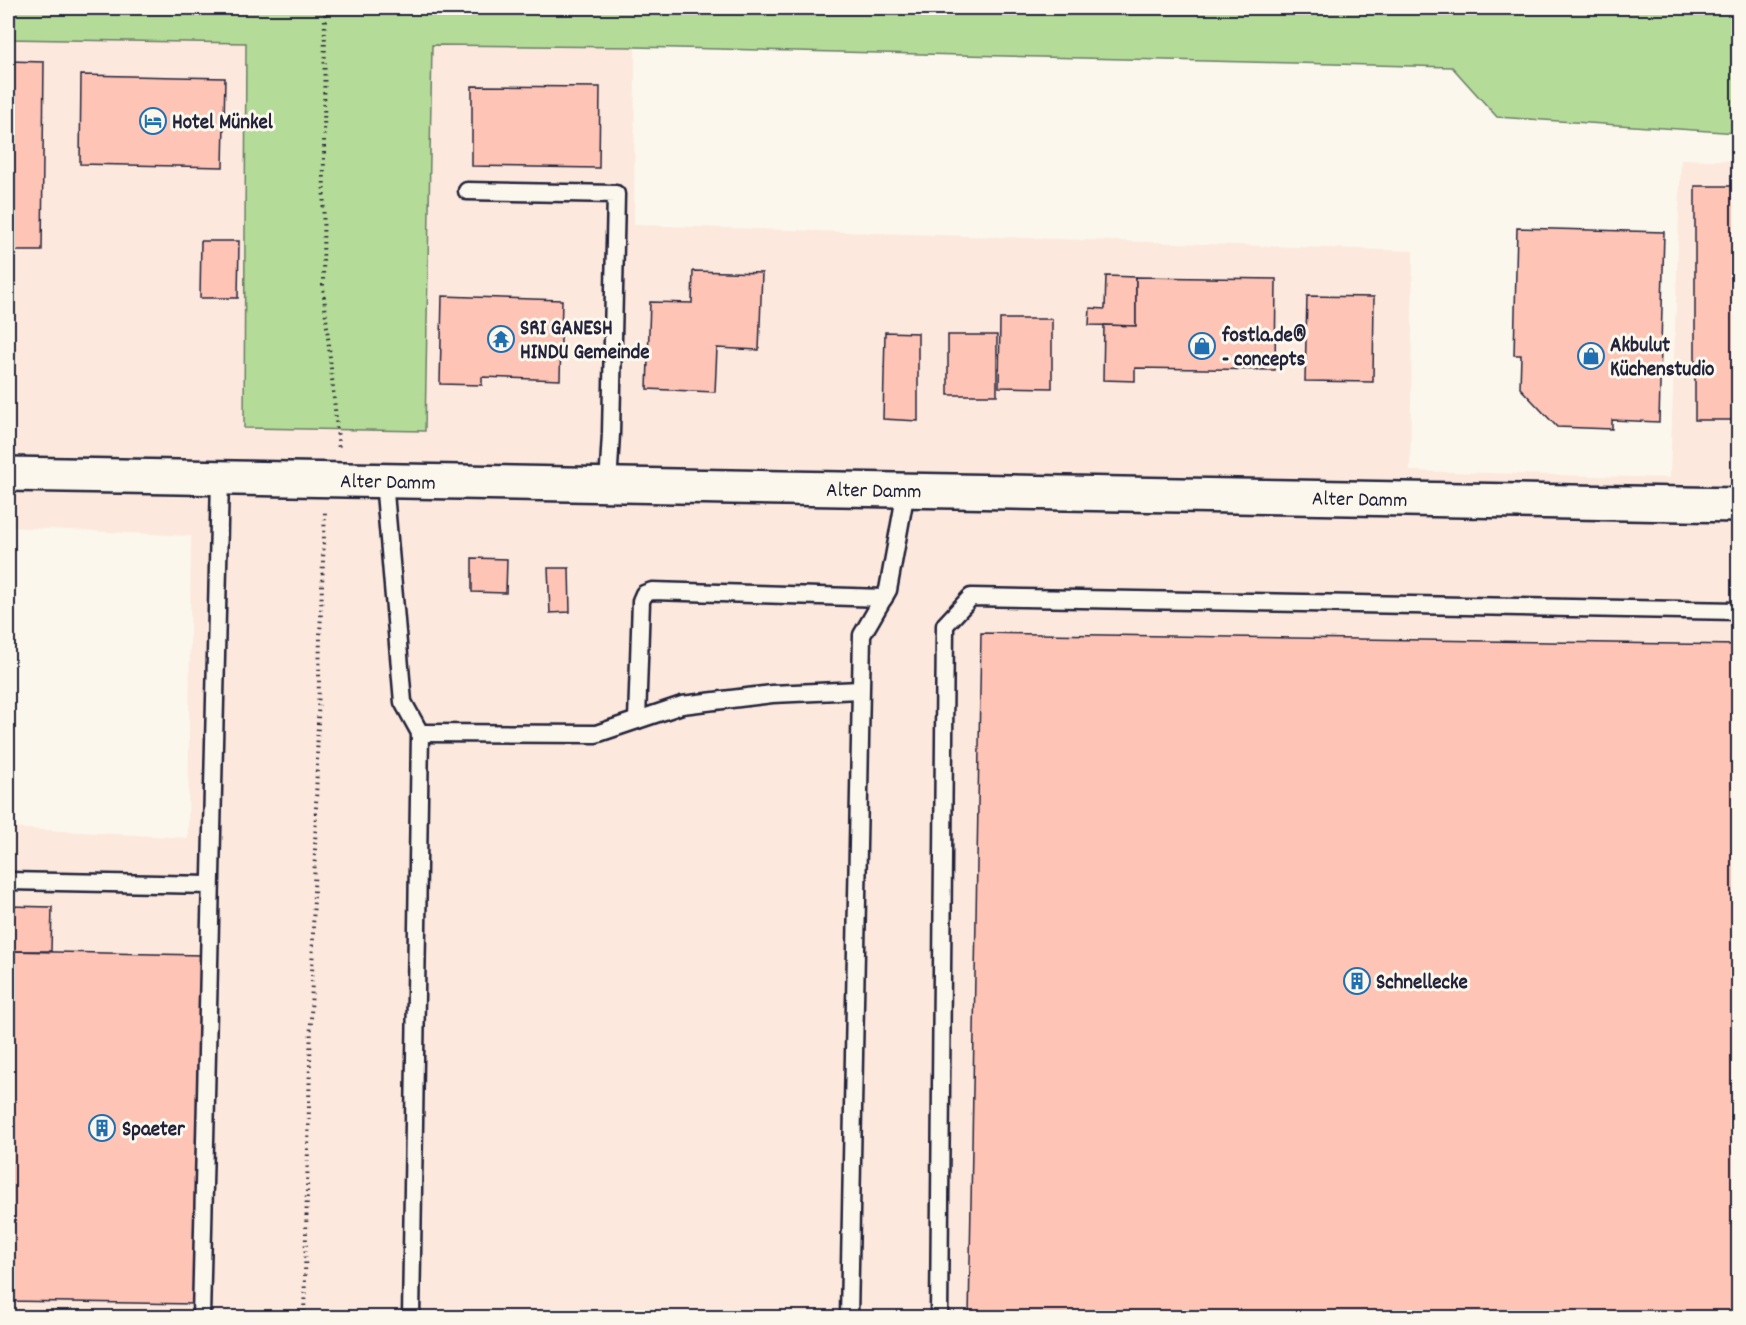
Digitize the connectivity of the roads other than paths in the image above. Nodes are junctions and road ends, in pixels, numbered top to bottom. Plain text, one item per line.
1 (467, 191) dead end
2 (8, 474) edge
3 (220, 478) junction
4 (384, 481) junction
5 (608, 485) junction
6 (906, 490) junction
7 (1738, 506) edge
8 (884, 598) junction
9 (1738, 611) edge
10 (860, 690) junction
11 (637, 720) junction
12 (420, 732) junction
13 (8, 881) edge
14 (210, 885) junction
15 (201, 1317) edge
16 (411, 1317) edge
17 (849, 1317) edge
18 (939, 1317) edge

1 - 5 lane
2 - 3 street, Alter Damm
3 - 4 street, Alter Damm
3 - 14 lane
4 - 5 street, Alter Damm
4 - 12 lane
5 - 6 street, Alter Damm
6 - 7 street, Alter Damm
6 - 8 lane
8 - 10 lane
8 - 11 lane
9 - 18 lane
10 - 11 lane
10 - 17 lane
11 - 12 lane
12 - 16 lane
13 - 14 lane
14 - 15 lane

